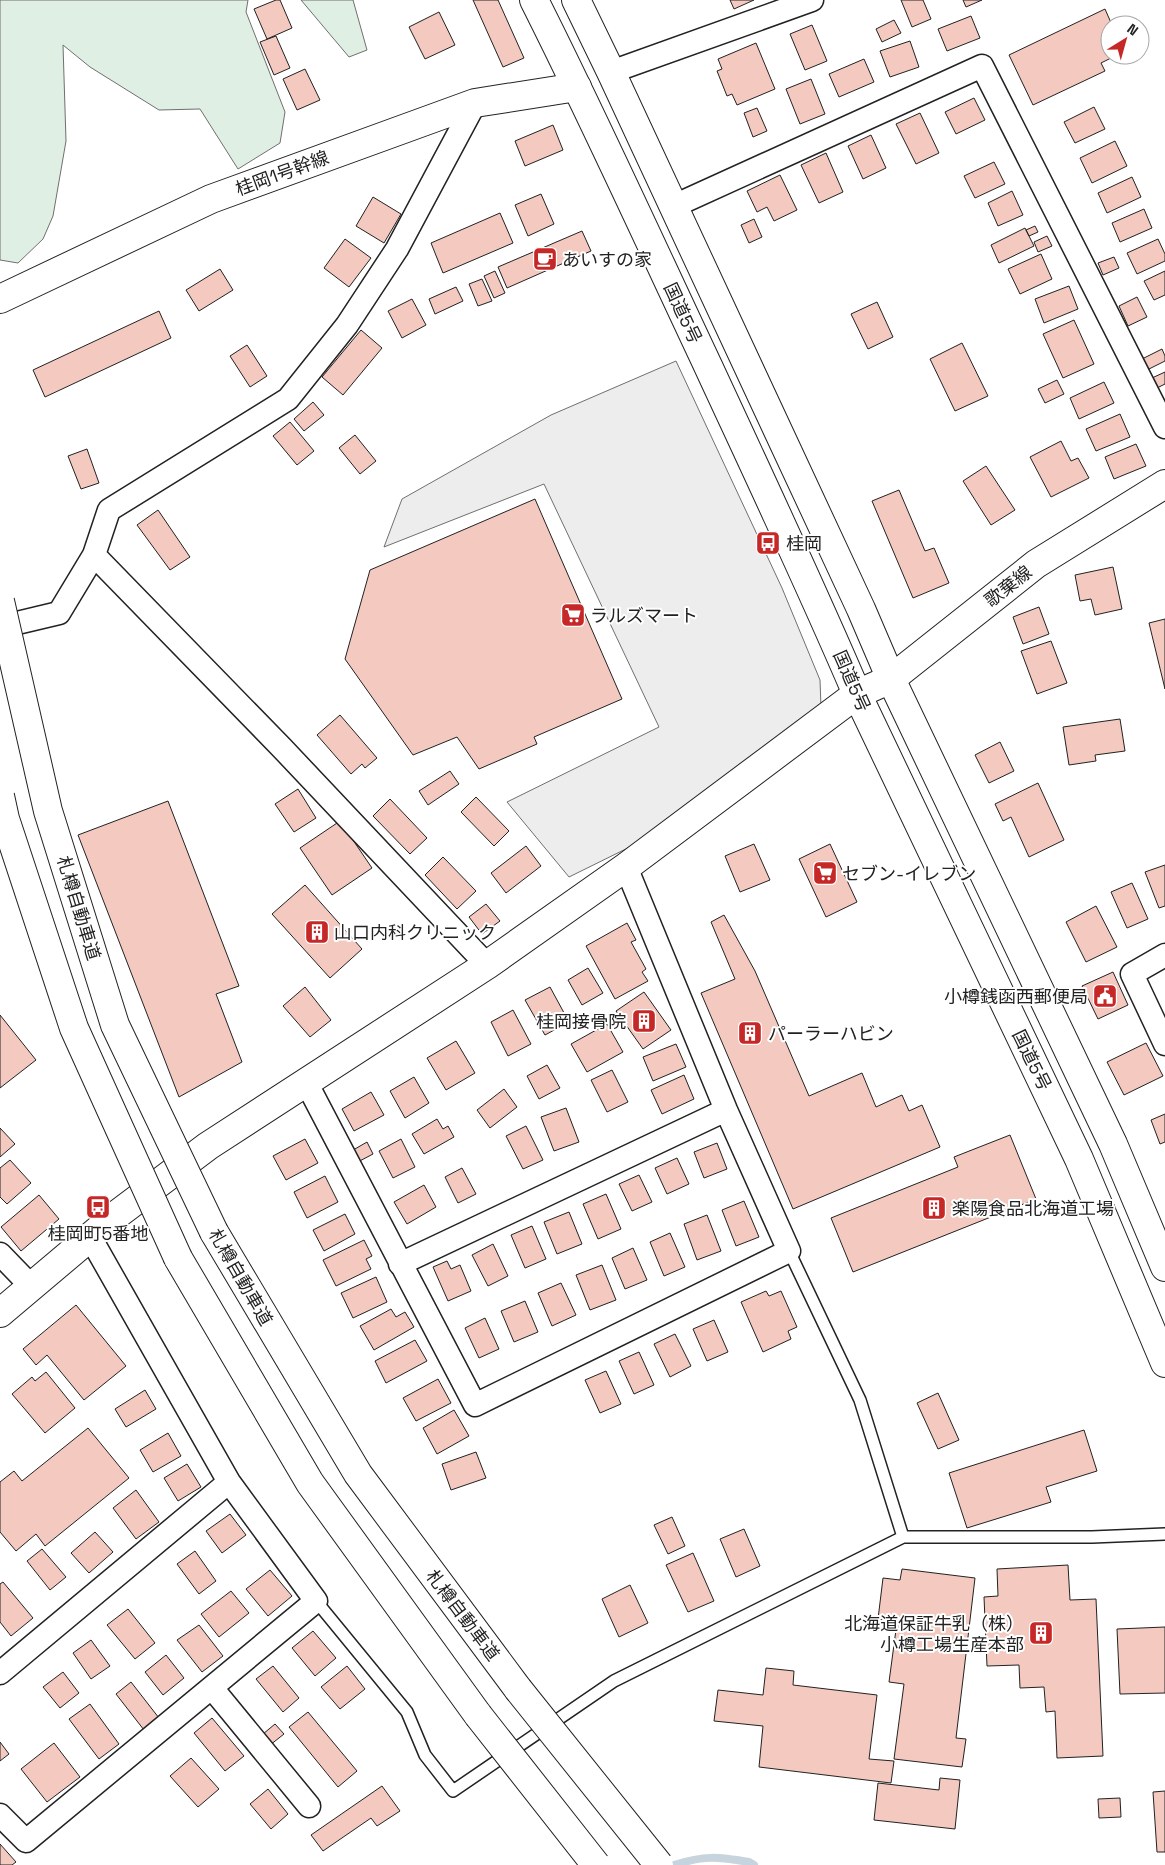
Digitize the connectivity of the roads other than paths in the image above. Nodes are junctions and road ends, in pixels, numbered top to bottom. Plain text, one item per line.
1 (534, 0) edge
2 (576, 0) edge
3 (812, 0) edge
4 (612, 72) junction
5 (577, 87) junction
6 (475, 103) junction
7 (674, 206) junction
8 (0, 299) edge
9 (1165, 427) edge
10 (1165, 484) edge
11 (94, 555) junction
12 (0, 601) edge
13 (0, 627) edge
14 (890, 679) junction
15 (857, 694) junction
16 (0, 796) edge
17 (626, 867) junction
18 (1165, 955) edge
19 (487, 965) junction
20 (1165, 1044) edge
21 (306, 1082) junction
22 (726, 1110) junction
23 (90, 1237) junction
24 (789, 1251) junction
25 (0, 1254) edge
26 (400, 1264) junction
27 (1165, 1267) edge
28 (32, 1287) junction
29 (0, 1313) edge
30 (1165, 1363) edge
31 (229, 1482) junction
32 (1165, 1534) edge
33 (903, 1537) junction
34 (316, 1601) junction
35 (0, 1673) edge
36 (212, 1688) junction
37 (309, 1806) dead end
38 (0, 1815) edge
39 (596, 1865) edge
40 (659, 1865) edge

1 - 5 main road, 国道5号
2 - 4 main road, 国道5号
3 - 4 street
4 - 7 main road, 国道5号
5 - 6 main road, 桂岡1号幹線
5 - 15 main road, 国道5号
6 - 8 main road, 桂岡1号幹線
6 - 11 street
7 - 9 street
7 - 14 main road, 国道5号
10 - 14 main road, 歌棄線
11 - 13 street
11 - 19 street
12 - 40 main road, 札樽自動車道, bridge
14 - 15 main road, 歌棄線
14 - 27 main road, 国道5号
15 - 17 main road, 歌棄線
15 - 30 main road, 国道5号
16 - 39 main road, bridge
17 - 19 main road, 歌棄線
17 - 22 street
18 - 20 street
19 - 21 main road, 歌棄線
21 - 23 main road, 歌棄線
21 - 26 street
22 - 24 street
22 - 26 street
23 - 28 main road, 歌棄線
23 - 31 street
24 - 26 street
24 - 33 lane
25 - 28 street
28 - 29 main road, 歌棄線
31 - 34 street
31 - 35 street
32 - 33 lane
33 - 34 lane
34 - 36 street
36 - 37 street
36 - 38 street

